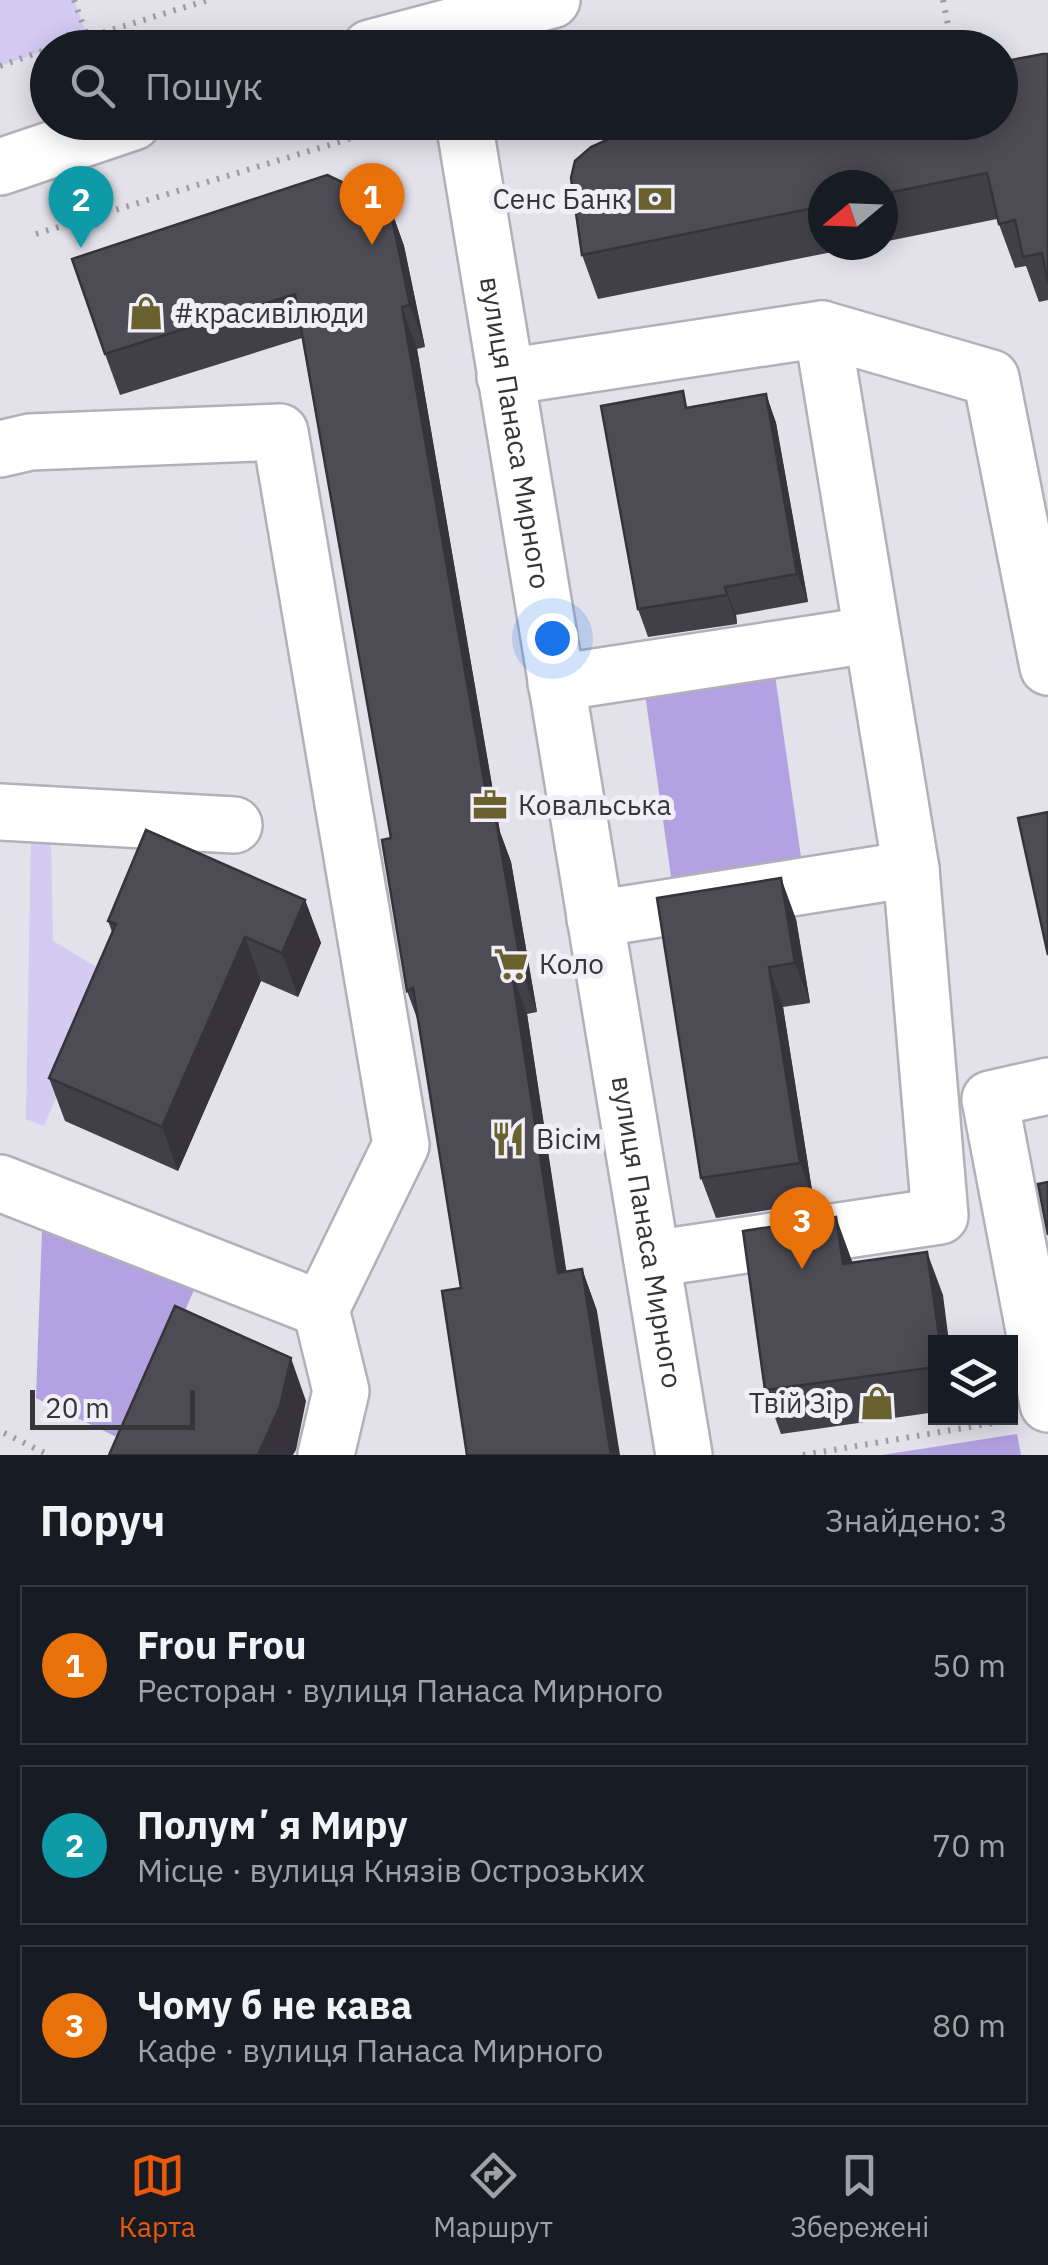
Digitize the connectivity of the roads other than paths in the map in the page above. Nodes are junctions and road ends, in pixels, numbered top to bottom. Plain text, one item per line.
1 (552, 0) edge
2 (466, 30) edge
3 (80, 140) edge
4 (467, 140) edge
5 (0, 167) edge
6 (822, 329) junction
7 (505, 377) junction
8 (0, 449) edge
9 (870, 635) junction
10 (1048, 667) edge
11 (556, 683) junction
12 (0, 812) edge
13 (234, 825) dead end
14 (911, 869) junction
15 (595, 919) junction
16 (1048, 1086) edge
17 (0, 1183) edge
18 (652, 1258) junction
19 (321, 1309) junction
20 (1048, 1404) edge
21 (326, 1455) edge
22 (684, 1455) edge

1 - 2 street
3 - 5 street
4 - 7 street, вулиця Панаса Мирного
6 - 7 street
6 - 9 street
6 - 10 street
7 - 11 street, вулиця Панаса Мирного
8 - 19 street
9 - 11 street
9 - 14 street
11 - 15 street, вулиця Панаса Мирного
12 - 13 street
14 - 15 street
14 - 18 street
15 - 18 street, вулиця Панаса Мирного
16 - 20 street
17 - 19 street
18 - 22 street, вулиця Панаса Мирного
19 - 21 street

